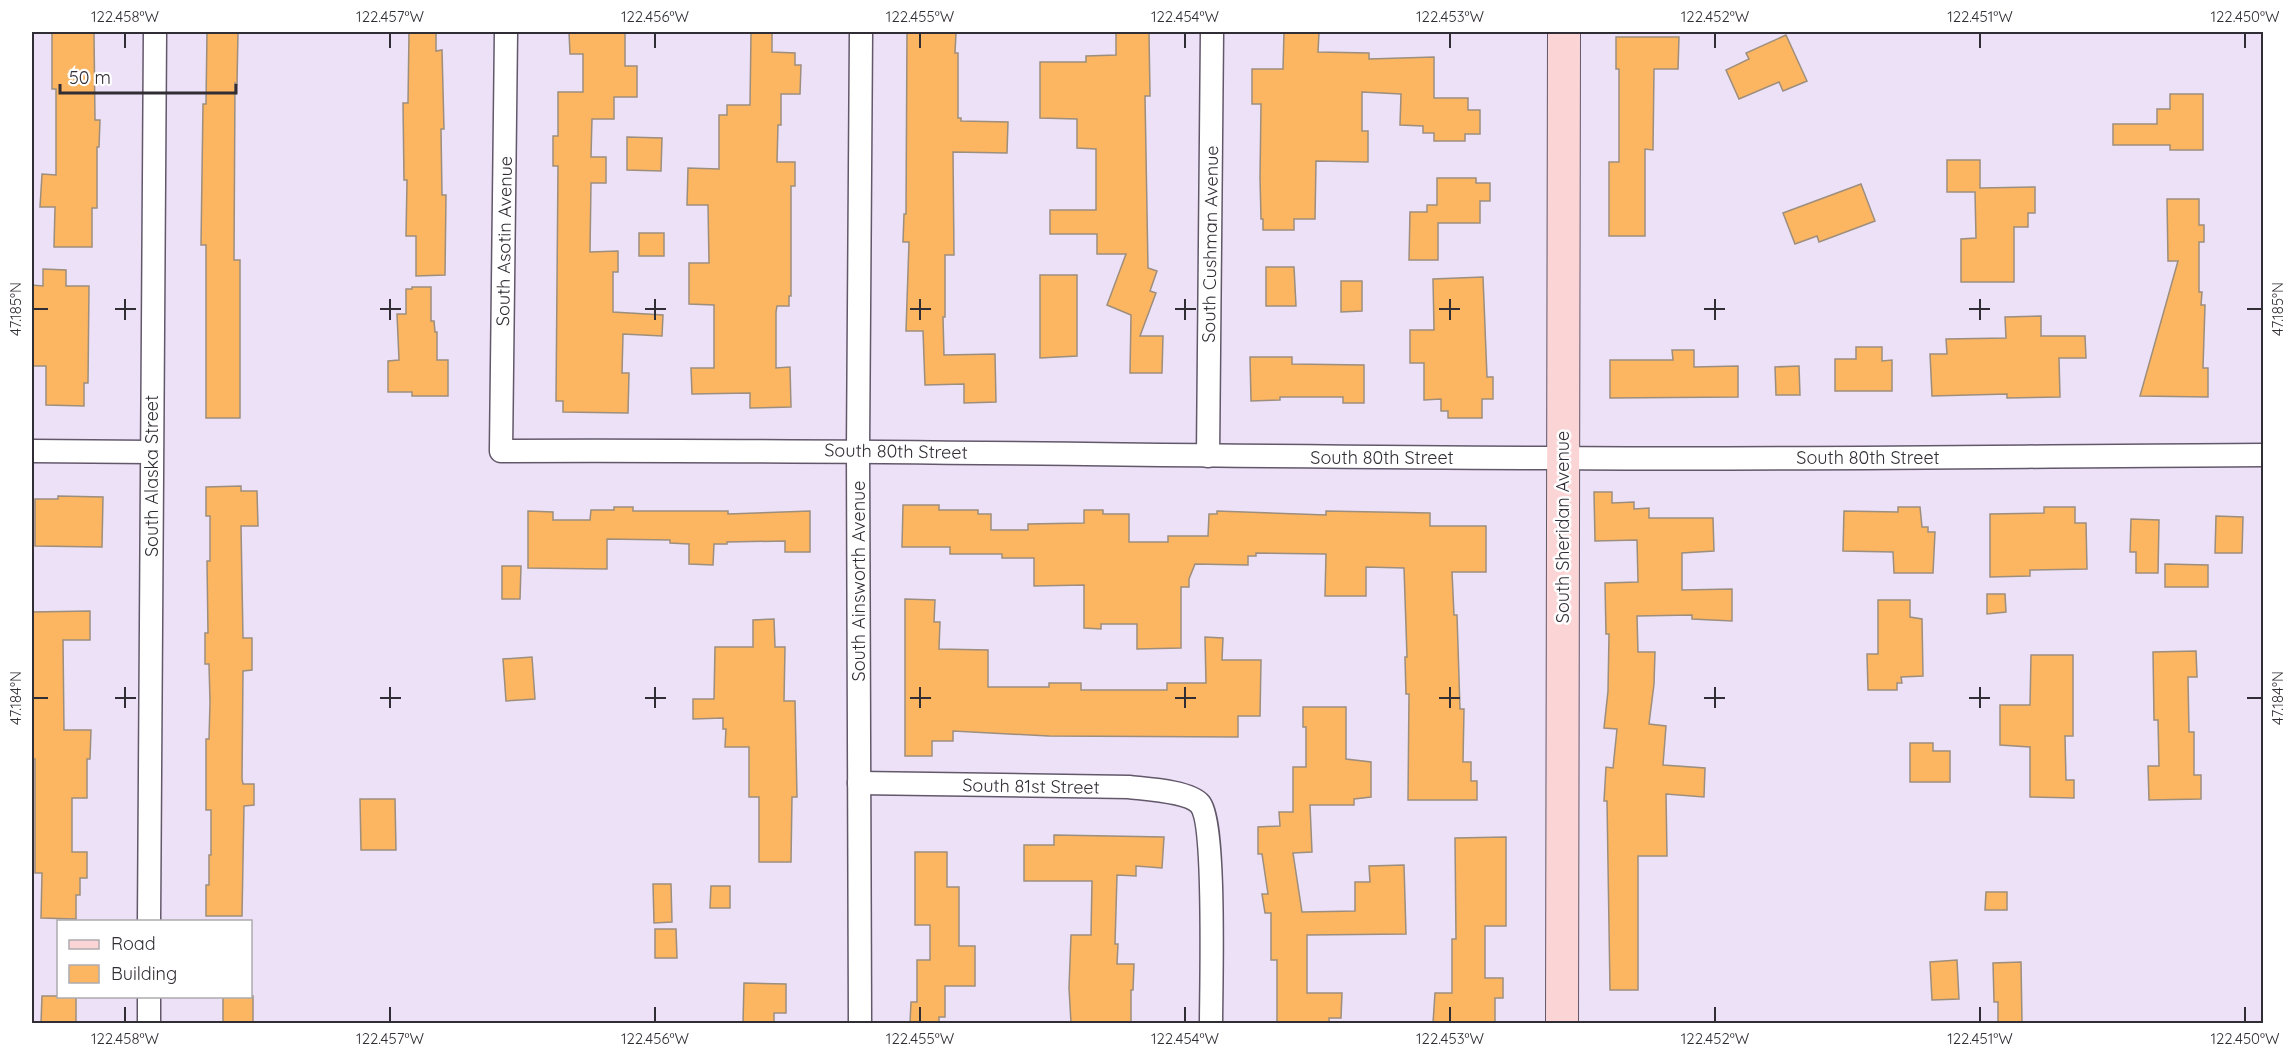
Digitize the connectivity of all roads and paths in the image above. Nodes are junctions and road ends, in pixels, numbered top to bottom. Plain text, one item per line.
1 (155, 32) edge
2 (506, 32) edge
3 (861, 32) edge
4 (1212, 32) edge
5 (1564, 32) edge
6 (858, 450) junction
7 (32, 451) edge
8 (151, 452) junction
9 (501, 452) joint
10 (2264, 455) edge
11 (1208, 456) junction
12 (1562, 458) junction
13 (859, 783) junction
14 (149, 920) edge
15 (149, 998) edge
16 (149, 1023) edge
17 (860, 1023) edge
18 (1211, 1023) edge
19 (1562, 1023) edge

1 - 8 street, South Alaska Street
2 - 9 street, South Asotin Avenue
3 - 6 street, South Ainsworth Avenue
4 - 11 street, South Cushman Avenue
5 - 12 street, South Sheridan Avenue
6 - 9 street, South 80th Street
6 - 11 street, South 80th Street
6 - 13 street, South Ainsworth Avenue
7 - 8 street
8 - 14 street, South Alaska Street
10 - 12 street, South 80th Street
11 - 12 street, South 80th Street
12 - 19 street, South Sheridan Avenue
13 - 17 street, South Ainsworth Avenue
13 - 18 street, South 81st Street
15 - 16 street

